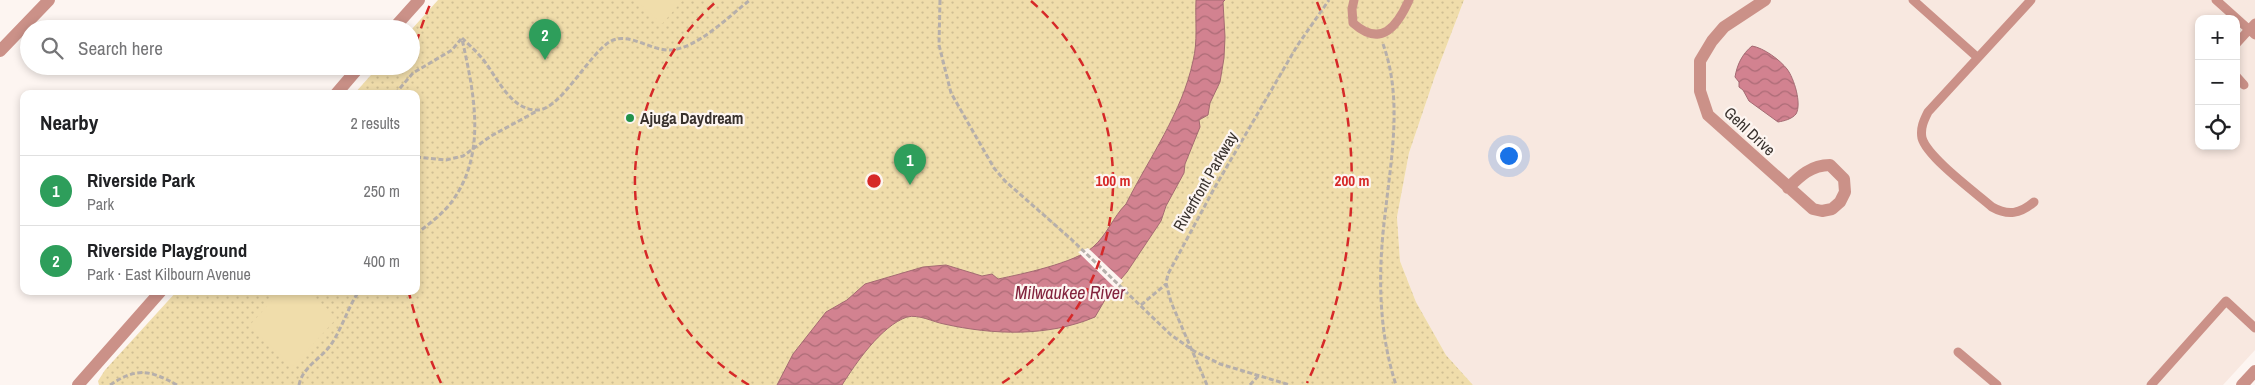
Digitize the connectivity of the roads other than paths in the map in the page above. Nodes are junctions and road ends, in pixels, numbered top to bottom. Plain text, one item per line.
1 (49, 0) edge
2 (419, 0) edge
3 (1354, 0) edge
4 (1409, 0) edge
5 (1765, 0) edge
6 (1913, 0) edge
7 (2031, 0) edge
8 (2216, 0) edge
9 (29, 20) edge
10 (401, 20) edge
11 (2253, 29) edge
12 (20, 30) edge
13 (2240, 40) edge
14 (0, 50) edge
15 (1977, 57) junction
16 (352, 75) edge
17 (2240, 80) edge
18 (2244, 85) dead end
19 (339, 90) edge
20 (1788, 188) dead end
21 (2034, 202) dead end
22 (158, 295) edge
23 (2255, 328) edge
24 (1958, 352) dead end
25 (2255, 371) edge
26 (82, 384) edge
27 (1997, 385) edge
28 (2152, 385) edge
29 (2242, 385) edge

1 - 9 street
2 - 10 street
3 - 4 lane
5 - 20 street, Gehl Drive
6 - 15 lane
7 - 15 lane
8 - 11 lane
11 - 13 lane
12 - 14 street
15 - 21 lane
16 - 19 street
17 - 18 lane
22 - 26 street
23 - 28 lane
24 - 27 lane
25 - 29 street

